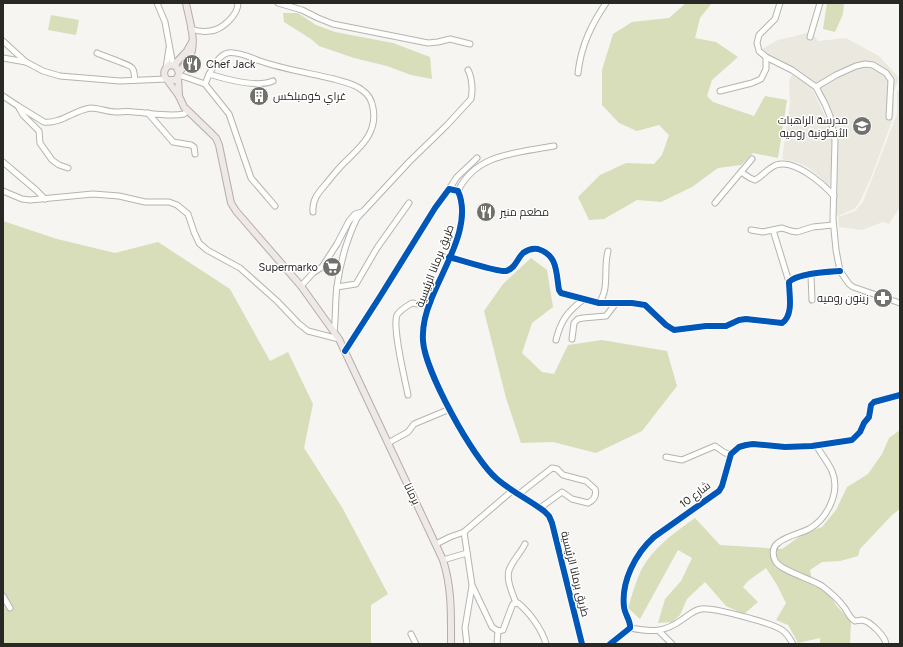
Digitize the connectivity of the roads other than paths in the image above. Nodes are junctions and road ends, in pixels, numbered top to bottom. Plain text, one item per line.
1 (157, 3) edge
2 (186, 3) edge
3 (238, 3) edge
4 (278, 3) edge
5 (606, 3) edge
6 (780, 3) edge
7 (820, 3) edge
8 (191, 29) junction
9 (810, 37) dead end
10 (3, 41) edge
11 (193, 41) junction
12 (169, 43) junction
13 (470, 44) dead end
14 (97, 53) dead end
15 (766, 57) junction
16 (3, 58) edge
17 (26, 62) junction
18 (174, 65) junction
19 (468, 70) dead end
20 (578, 73) dead end
21 (209, 74) junction
22 (166, 75) junction
23 (179, 75) junction
24 (135, 80) junction
25 (273, 81) dead end
26 (205, 84) junction
27 (816, 87) junction
28 (720, 90) dead end
29 (3, 96) edge
30 (179, 96) junction
31 (18, 106) junction
32 (187, 111) junction
33 (148, 113) junction
34 (889, 118) dead end
35 (554, 146) dead end
36 (195, 154) dead end
37 (477, 158) dead end
38 (752, 159) dead end
39 (3, 162) edge
40 (68, 168) dead end
41 (741, 172) junction
42 (449, 188) junction
43 (3, 191) edge
44 (458, 191) junction
45 (834, 196) junction
46 (45, 199) junction
47 (409, 203) dead end
48 (715, 203) dead end
49 (275, 206) dead end
50 (313, 212) dead end
51 (362, 212) junction
52 (833, 225) junction
53 (751, 230) dead end
54 (773, 230) junction
55 (608, 251) dead end
56 (449, 257) junction
57 (840, 270) junction
58 (811, 275) junction
59 (789, 282) junction
60 (301, 286) junction
61 (337, 287) junction
62 (584, 299) junction
63 (812, 300) dead end
64 (899, 302) edge
65 (599, 303) junction
66 (616, 303) junction
67 (429, 306) junction
68 (334, 332) junction
69 (339, 339) junction
70 (572, 339) dead end
71 (556, 340) dead end
72 (345, 351) junction
73 (408, 395) dead end
74 (900, 395) edge
75 (450, 409) junction
76 (388, 443) junction
77 (816, 445) junction
78 (731, 454) junction
79 (666, 458) dead end
80 (513, 490) junction
81 (519, 494) junction
82 (540, 508) junction
83 (464, 532) junction
84 (436, 544) junction
85 (525, 544) dead end
86 (467, 553) junction
87 (443, 560) junction
88 (472, 585) junction
89 (3, 596) edge
90 (516, 603) junction
91 (10, 608) dead end
92 (630, 628) junction
93 (498, 631) junction
94 (659, 631) junction
95 (411, 634) dead end
96 (416, 644) edge
97 (451, 644) edge
98 (467, 644) edge
99 (497, 644) edge
100 (546, 644) edge
101 (582, 644) edge
102 (610, 644) edge
103 (672, 644) edge
104 (793, 644) edge
105 (886, 644) edge

1 - 12 street
2 - 8 main road
3 - 8 street
4 - 13 street
5 - 20 street
6 - 15 street
7 - 9 street
8 - 11 main road
10 - 17 street
11 - 18 main road
11 - 23 main road
12 - 18 street
12 - 22 street
14 - 24 street
15 - 27 street
15 - 28 street
16 - 17 street
17 - 24 street
18 - 22 main road
18 - 23 main road
19 - 51 street
21 - 25 street
21 - 26 street
21 - 50 street
22 - 23 main road
22 - 24 street
22 - 30 main road
23 - 26 street
23 - 30 main road
26 - 49 street
27 - 34 street
27 - 45 street
29 - 31 street
30 - 32 main road
31 - 33 street
31 - 40 street
32 - 33 street
32 - 60 main road
33 - 36 street
35 - 44 street
37 - 42 street, طريق برمانا الرئيسية
38 - 41 street
39 - 46 street
41 - 45 street
41 - 48 street
42 - 44 street
42 - 72 street, طريق برمانا الرئيسية
43 - 46 street
44 - 56 street, طريق برمانا الرئيسية
45 - 52 street
46 - 69 street
47 - 61 street
51 - 60 street
51 - 61 street
52 - 54 street
52 - 57 street
53 - 54 street
54 - 59 street
55 - 65 street
56 - 62 street
56 - 67 street, طريق برمانا الرئيسية
57 - 58 street
57 - 64 street
58 - 59 street
58 - 63 street
59 - 66 street
60 - 68 main road
61 - 68 street
62 - 65 street
62 - 71 street
65 - 66 street
66 - 70 street
67 - 73 street
67 - 75 street, طريق برمانا الرئيسية
68 - 69 main road
69 - 72 main road
72 - 76 main road, برمانا
74 - 77 street
75 - 76 street
75 - 80 street, طريق برمانا الرئيسية
76 - 84 main road, برمانا
77 - 78 street
77 - 105 street
78 - 79 street
78 - 92 street, شارع 10
80 - 81 street, طريق برمانا الرئيسية
80 - 83 street
81 - 82 street, طريق برمانا الرئيسية
81 - 82 street
82 - 101 street, طريق برمانا الرئيسية
83 - 84 street
83 - 86 street
84 - 87 main road, برمانا
85 - 90 street
86 - 87 street
86 - 88 street
87 - 97 main road, برمانا
88 - 93 street
88 - 98 street
89 - 91 street
90 - 93 street
90 - 100 street
92 - 94 street
92 - 102 street
93 - 99 street
94 - 103 street
94 - 104 street
95 - 96 street

